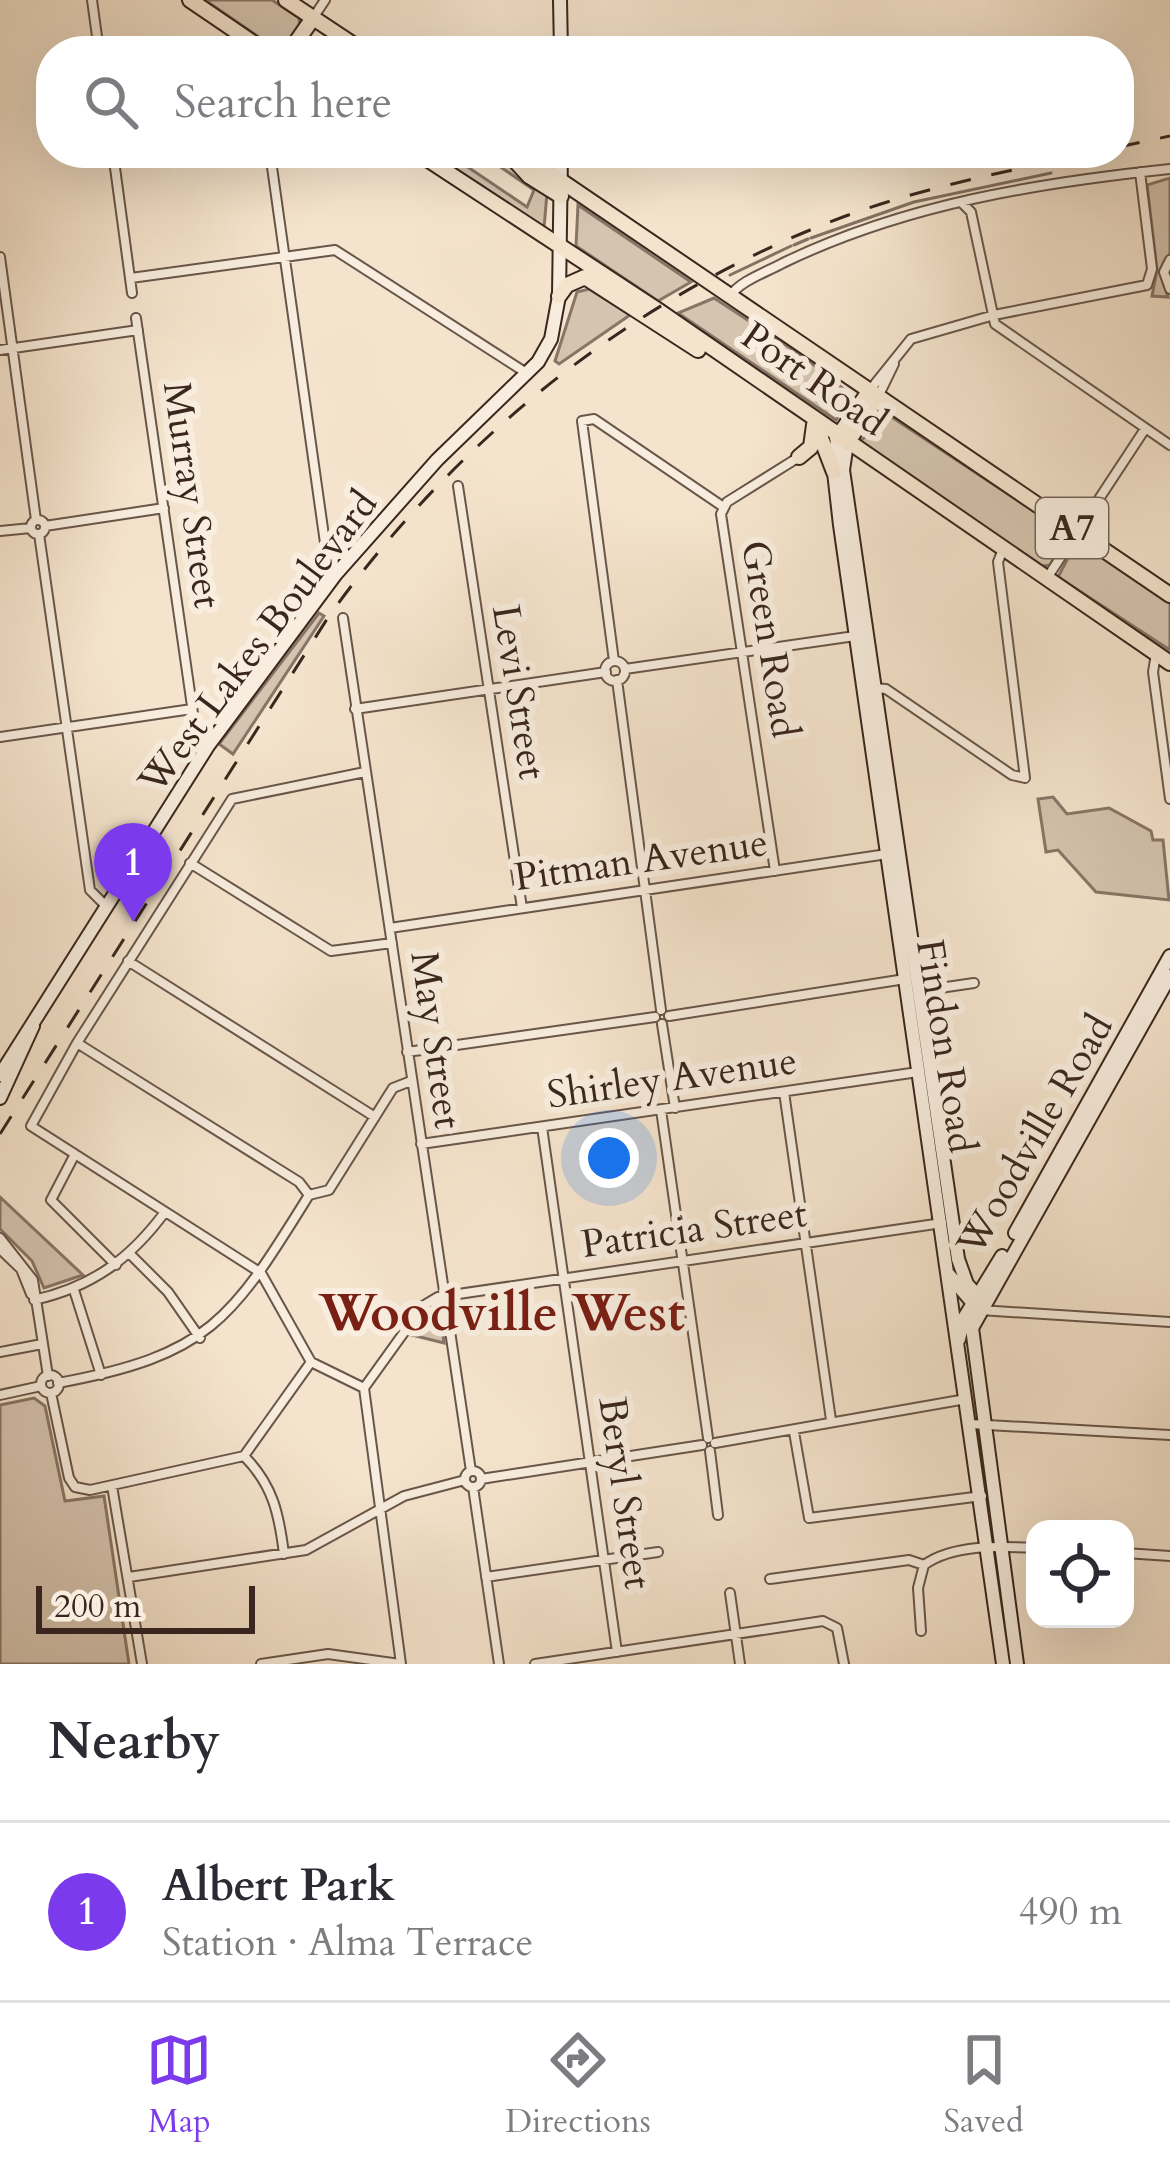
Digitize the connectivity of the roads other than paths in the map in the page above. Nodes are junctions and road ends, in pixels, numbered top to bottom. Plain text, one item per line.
1 (92, 0) edge
2 (190, 0) edge
3 (286, 0) edge
4 (325, 0) edge
5 (560, 0) edge
6 (313, 18) junction
7 (97, 36) edge
8 (237, 36) edge
9 (300, 36) edge
10 (340, 36) edge
11 (561, 36) edge
12 (115, 168) edge
13 (272, 168) edge
14 (441, 168) edge
15 (522, 168) edge
16 (536, 168) edge
17 (561, 168) edge
18 (1170, 169) edge
19 (1140, 172) junction
20 (561, 191) junction
21 (963, 204) junction
22 (561, 247) junction
23 (285, 256) junction
24 (0, 257) edge
25 (1170, 260) edge
26 (130, 278) junction
27 (1170, 289) edge
28 (132, 293) dead end
29 (560, 296) junction
30 (729, 297) junction
31 (994, 315) junction
32 (136, 318) dead end
33 (138, 330) junction
34 (14, 348) junction
35 (0, 350) edge
36 (739, 366) junction
37 (528, 375) junction
38 (874, 393) junction
39 (810, 415) junction
40 (1145, 429) junction
41 (842, 440) junction
42 (1170, 445) edge
43 (799, 457) junction
44 (871, 459) junction
45 (838, 471) junction
46 (458, 486) dead end
47 (722, 506) junction
48 (164, 508) junction
49 (38, 527) junction
50 (0, 531) edge
51 (1076, 531) junction
52 (1004, 548) junction
53 (336, 574) junction
54 (1046, 578) junction
55 (1170, 595) edge
56 (343, 618) dead end
57 (862, 635) junction
58 (742, 652) junction
59 (1163, 658) edge
60 (614, 661) junction
61 (625, 669) junction
62 (605, 672) junction
63 (616, 680) junction
64 (870, 688) junction
65 (487, 690) junction
66 (192, 709) junction
67 (355, 709) junction
68 (67, 727) junction
69 (0, 737) edge
70 (208, 746) junction
71 (364, 772) junction
72 (1170, 799) edge
73 (894, 853) junction
74 (190, 863) junction
75 (775, 871) junction
76 (646, 890) junction
77 (107, 907) junction
78 (522, 908) junction
79 (390, 928) junction
80 (392, 943) junction
81 (1170, 956) edge
82 (128, 961) junction
83 (1170, 976) edge
84 (914, 983) junction
85 (974, 983) dead end
86 (662, 1017) junction
87 (33, 1025) junction
88 (77, 1043) junction
89 (407, 1052) junction
90 (5, 1061) edge
91 (925, 1071) junction
92 (0, 1075) edge
93 (411, 1081) junction
94 (784, 1092) junction
95 (0, 1098) edge
96 (675, 1108) junction
97 (661, 1110) junction
98 (374, 1118) junction
99 (542, 1127) junction
100 (421, 1144) junction
101 (75, 1154) junction
102 (309, 1196) junction
103 (165, 1212) junction
104 (947, 1223) junction
105 (0, 1238) edge
106 (805, 1243) junction
107 (0, 1249) edge
108 (130, 1254) junction
109 (682, 1261) junction
110 (116, 1265) junction
111 (262, 1273) junction
112 (955, 1273) junction
113 (564, 1278) junction
114 (987, 1282) junction
115 (74, 1290) junction
116 (444, 1295) junction
117 (33, 1298) junction
118 (978, 1304) junction
119 (1170, 1322) edge
120 (200, 1338) junction
121 (42, 1344) junction
122 (958, 1346) junction
123 (0, 1352) edge
124 (311, 1362) junction
125 (101, 1375) junction
126 (48, 1376) junction
127 (58, 1383) junction
128 (41, 1386) junction
129 (364, 1388) junction
130 (51, 1393) junction
131 (0, 1395) edge
132 (966, 1400) junction
133 (831, 1420) junction
134 (976, 1423) junction
135 (794, 1432) junction
136 (1170, 1435) edge
137 (709, 1444) junction
138 (244, 1456) junction
139 (590, 1462) junction
140 (472, 1479) junction
141 (112, 1486) junction
142 (986, 1496) junction
143 (379, 1511) junction
144 (718, 1515) dead end
145 (993, 1547) junction
146 (1026, 1548) edge
147 (658, 1552) dead end
148 (284, 1554) junction
149 (1134, 1554) edge
150 (1170, 1556) edge
151 (604, 1560) junction
152 (924, 1564) junction
153 (129, 1577) junction
154 (487, 1577) junction
155 (770, 1579) dead end
156 (730, 1593) dead end
157 (921, 1631) dead end
158 (736, 1634) junction
159 (617, 1652) junction
160 (340, 1659) edge
161 (566, 1662) edge
162 (142, 1664) edge
163 (261, 1664) edge
164 (400, 1664) edge
165 (499, 1664) edge
166 (535, 1664) edge
167 (740, 1664) edge
168 (844, 1664) edge
169 (1003, 1664) edge
170 (1017, 1664) edge

1 - 7 street
2 - 8 highway
3 - 6 highway
4 - 6 street
5 - 11 main road
6 - 9 highway
6 - 10 highway
12 - 26 street
13 - 23 street
14 - 22 highway, Port Road / A7
15 - 20 highway
16 - 20 highway, Port Road / A7
17 - 20 main road, West Lakes Boulevard
18 - 19 street
19 - 21 street
19 - 31 street
20 - 22 main road, West Lakes Boulevard
20 - 30 highway, Port Road / A7
21 - 30 street
21 - 31 street
22 - 29 main road, West Lakes Boulevard
22 - 36 highway, Port Road / A7
23 - 26 street
23 - 37 street
23 - 53 street
24 - 34 street
25 - 27 street
26 - 28 street
29 - 36 highway
29 - 37 main road, West Lakes Boulevard
30 - 38 highway, Port Road / A7
31 - 38 street
31 - 40 street
32 - 33 street, Murray Street
33 - 34 street
33 - 48 street, Murray Street
34 - 35 street
34 - 49 street
36 - 39 highway, Port Road / A7
37 - 53 main road, West Lakes Boulevard
38 - 41 highway
38 - 51 highway, Port Road / A7
39 - 41 highway, Port Road / A7
39 - 43 highway
39 - 45 highway
40 - 42 street
40 - 51 street
41 - 44 highway, Port Road / A7
41 - 45 main road, Findon Road
43 - 45 main road
43 - 47 street, Green Road
44 - 45 main road
44 - 52 highway, Port Road / A7
45 - 57 main road, Findon Road
46 - 65 street, Levi Street
47 - 58 street, Green Road
47 - 60 street
48 - 49 street
48 - 66 street, Murray Street
49 - 50 street
49 - 68 street
51 - 54 street
51 - 55 highway, Port Road / A7
52 - 54 highway, Port Road / A7
52 - 64 street
53 - 70 main road, West Lakes Boulevard
54 - 59 highway, Port Road / A7
56 - 67 street, May Street
57 - 58 street
57 - 64 main road, Findon Road
58 - 61 street
58 - 75 street, Green Road
59 - 72 street
60 - 61 street
60 - 62 street
61 - 63 street
62 - 63 street
62 - 65 street
63 - 76 street
64 - 73 main road, Findon Road
65 - 67 street
65 - 78 street, Levi Street
66 - 68 street
66 - 70 street, Murray Street
67 - 71 street, May Street
68 - 69 street
68 - 77 street
70 - 77 main road, West Lakes Boulevard
71 - 74 street
71 - 79 street, May Street
73 - 75 street, Pitman Avenue
73 - 84 main road, Findon Road
74 - 80 street
74 - 82 street
75 - 76 street, Pitman Avenue
76 - 78 street, Pitman Avenue
76 - 86 street
77 - 87 main road, West Lakes Boulevard
78 - 79 street, Pitman Avenue
79 - 80 street, May Street
80 - 89 street, May Street
81 - 114 main road, Woodville Road
82 - 88 street
82 - 98 street
83 - 118 main road, Woodville Road
84 - 85 street
84 - 86 street
84 - 91 main road, Findon Road
86 - 89 street
86 - 96 street
87 - 90 main road, West Lakes Boulevard
87 - 95 main road, West Lakes Boulevard
88 - 101 street
88 - 102 street
89 - 93 street, May Street
90 - 92 main road, West Lakes Boulevard
91 - 94 street, Shirley Avenue
91 - 104 main road, Findon Road
93 - 98 street
93 - 100 street, May Street
94 - 96 street, Shirley Avenue
94 - 106 street
96 - 97 street, Shirley Avenue
97 - 99 street, Shirley Avenue
97 - 109 street
98 - 102 street
99 - 100 street, Shirley Avenue
99 - 113 street, Beryl Street
100 - 116 street, May Street
101 - 103 street
101 - 110 street
102 - 111 street
103 - 108 street
103 - 111 street
104 - 106 street, Patricia Street
104 - 112 main road, Findon Road
105 - 117 street
106 - 109 street, Patricia Street
106 - 133 street
107 - 117 street
108 - 110 street
108 - 120 street
109 - 113 street, Patricia Street
109 - 137 street
110 - 115 street
111 - 120 street
111 - 124 street
112 - 114 main road
112 - 118 main road, Findon Road
112 - 122 main road, Findon Road
113 - 116 street, Patricia Street
113 - 139 street, Beryl Street
114 - 118 main road, Woodville Road
115 - 117 street
115 - 125 street
116 - 129 street
116 - 140 street, May Street
117 - 121 street
118 - 119 street
118 - 122 main road, Woodville Road
118 - 134 main road, Findon Road
120 - 125 street
121 - 123 street
121 - 126 street
122 - 132 main road, Findon Road
124 - 129 street
124 - 138 street
125 - 127 street
126 - 127 street
126 - 128 street
127 - 130 street
128 - 130 street
128 - 131 street
129 - 143 street
130 - 141 street
132 - 133 street
132 - 134 main road, Findon Road
133 - 135 street
134 - 136 street
134 - 142 main road, Findon Road
135 - 137 street
135 - 142 street
137 - 139 street
137 - 144 street
138 - 141 street
138 - 148 street
139 - 140 street
139 - 151 street, Beryl Street
140 - 143 street
140 - 154 street, May Street
141 - 153 street
142 - 145 main road, Findon Road
143 - 148 street
143 - 164 street
145 - 146 street
145 - 152 street
145 - 169 main road, Findon Road
145 - 170 main road, Findon Road
147 - 151 street
148 - 153 street
149 - 150 street
151 - 154 street
151 - 159 street, Beryl Street
152 - 155 street
152 - 157 street
153 - 162 street
154 - 165 street, May Street
156 - 158 street
158 - 159 street
158 - 167 street
158 - 168 street
159 - 161 street
160 - 163 street
160 - 164 street
161 - 166 street

